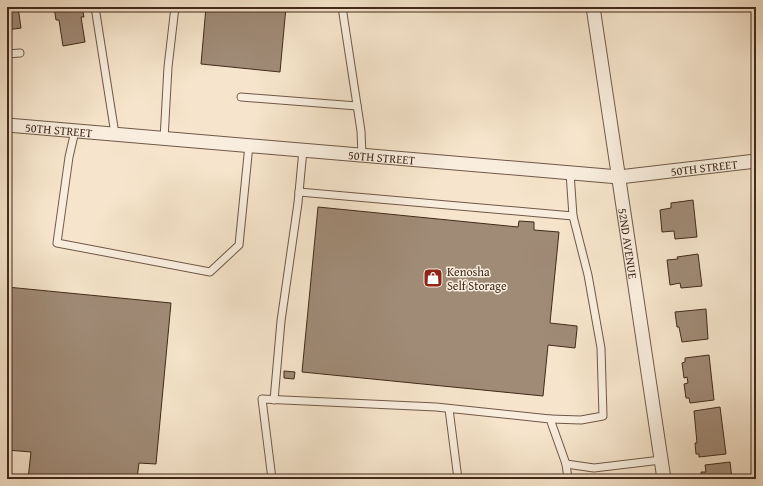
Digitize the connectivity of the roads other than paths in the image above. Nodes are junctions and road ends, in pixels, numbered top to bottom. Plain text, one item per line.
1 (95, 7) edge
2 (175, 7) edge
3 (342, 7) edge
4 (593, 7) edge
5 (20, 53) dead end
6 (7, 54) edge
7 (241, 97) dead end
8 (357, 106) junction
9 (7, 125) edge
10 (75, 131) junction
11 (115, 134) junction
12 (164, 138) junction
13 (249, 145) junction
14 (303, 150) junction
15 (362, 155) junction
16 (756, 161) edge
17 (570, 173) junction
18 (618, 177) junction
19 (299, 192) junction
20 (573, 216) junction
21 (274, 400) junction
22 (449, 408) junction
23 (550, 419) junction
24 (662, 460) junction
25 (566, 464) junction
26 (272, 479) edge
27 (458, 479) edge
28 (568, 479) edge
29 (664, 479) edge

1 - 11 lane
2 - 12 lane
3 - 8 lane
4 - 18 street, 52ND AVENUE
5 - 6 lane
7 - 8 lane
8 - 15 lane
9 - 10 street, 50TH STREET
10 - 11 street, 50TH STREET
10 - 13 lane
11 - 12 street, 50TH STREET
12 - 13 street, 50TH STREET
13 - 14 street, 50TH STREET
14 - 15 street, 50TH STREET
14 - 19 lane
15 - 17 street, 50TH STREET
16 - 18 street, 50TH STREET
17 - 18 street, 50TH STREET
17 - 20 lane
18 - 24 street, 52ND AVENUE
19 - 20 lane
19 - 21 lane
20 - 23 lane
21 - 22 lane
21 - 26 lane
22 - 23 lane
22 - 27 lane
23 - 25 lane
24 - 25 lane
24 - 29 street, 52ND AVENUE
25 - 28 lane

